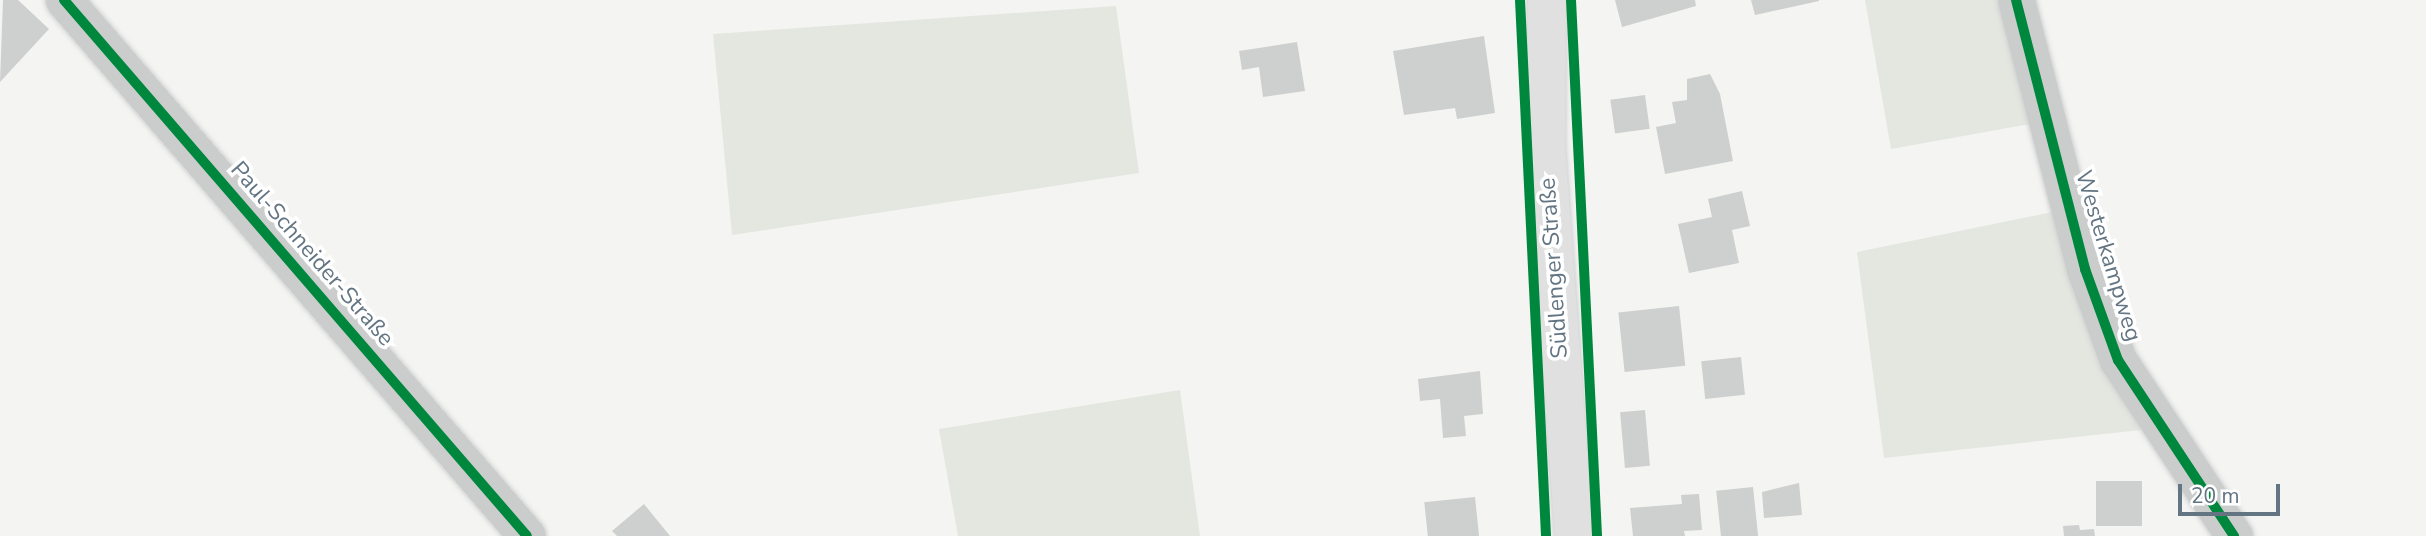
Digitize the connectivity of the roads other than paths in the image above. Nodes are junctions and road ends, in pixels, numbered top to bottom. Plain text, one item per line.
1 (64, 0) edge
2 (1547, 0) edge
3 (2016, 0) edge
4 (527, 536) edge
5 (1574, 536) edge
6 (2234, 536) edge

1 - 4 street, Paul-Schneider-Straße
2 - 5 main road, Südlenger Straße
3 - 6 street, Westerkampweg

